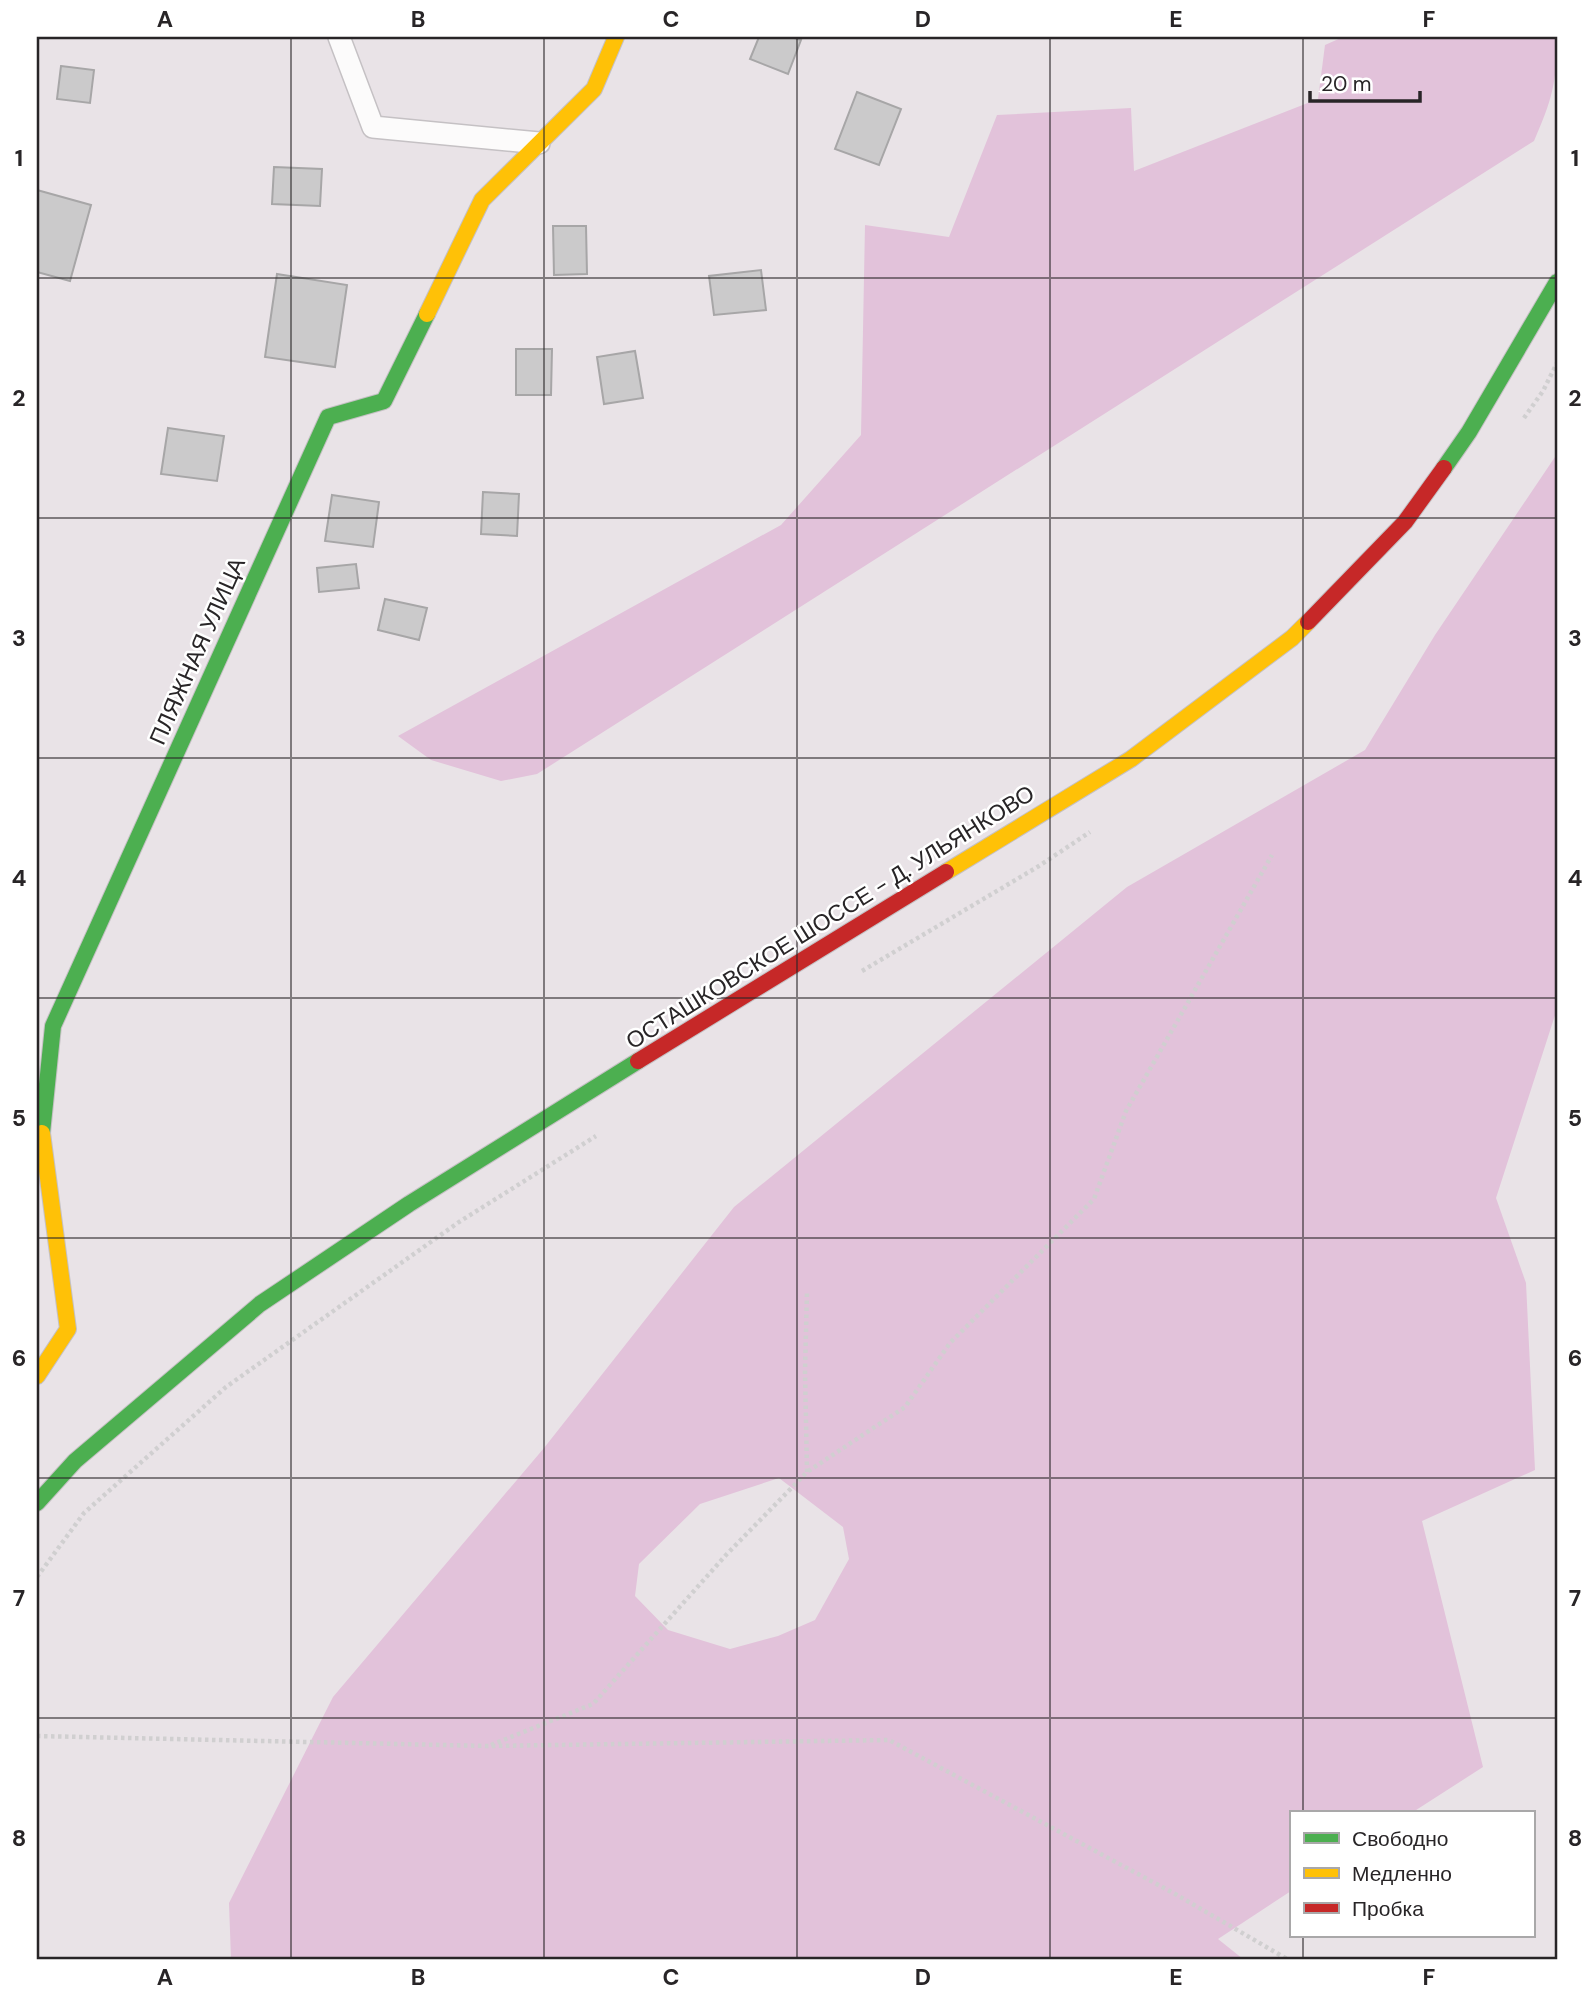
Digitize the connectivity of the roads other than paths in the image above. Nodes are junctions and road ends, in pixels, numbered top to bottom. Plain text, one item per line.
1 (339, 37) edge
2 (616, 37) edge
3 (539, 143) junction
4 (1557, 282) edge
5 (37, 1376) edge
6 (37, 1503) edge

1 - 3 lane
2 - 3 street, ПЛЯЖНАЯ УЛИЦА
3 - 5 street, ПЛЯЖНАЯ УЛИЦА
4 - 6 street, ОСТАШКОВСКОЕ ШОССЕ - Д. УЛЬЯНКОВО

